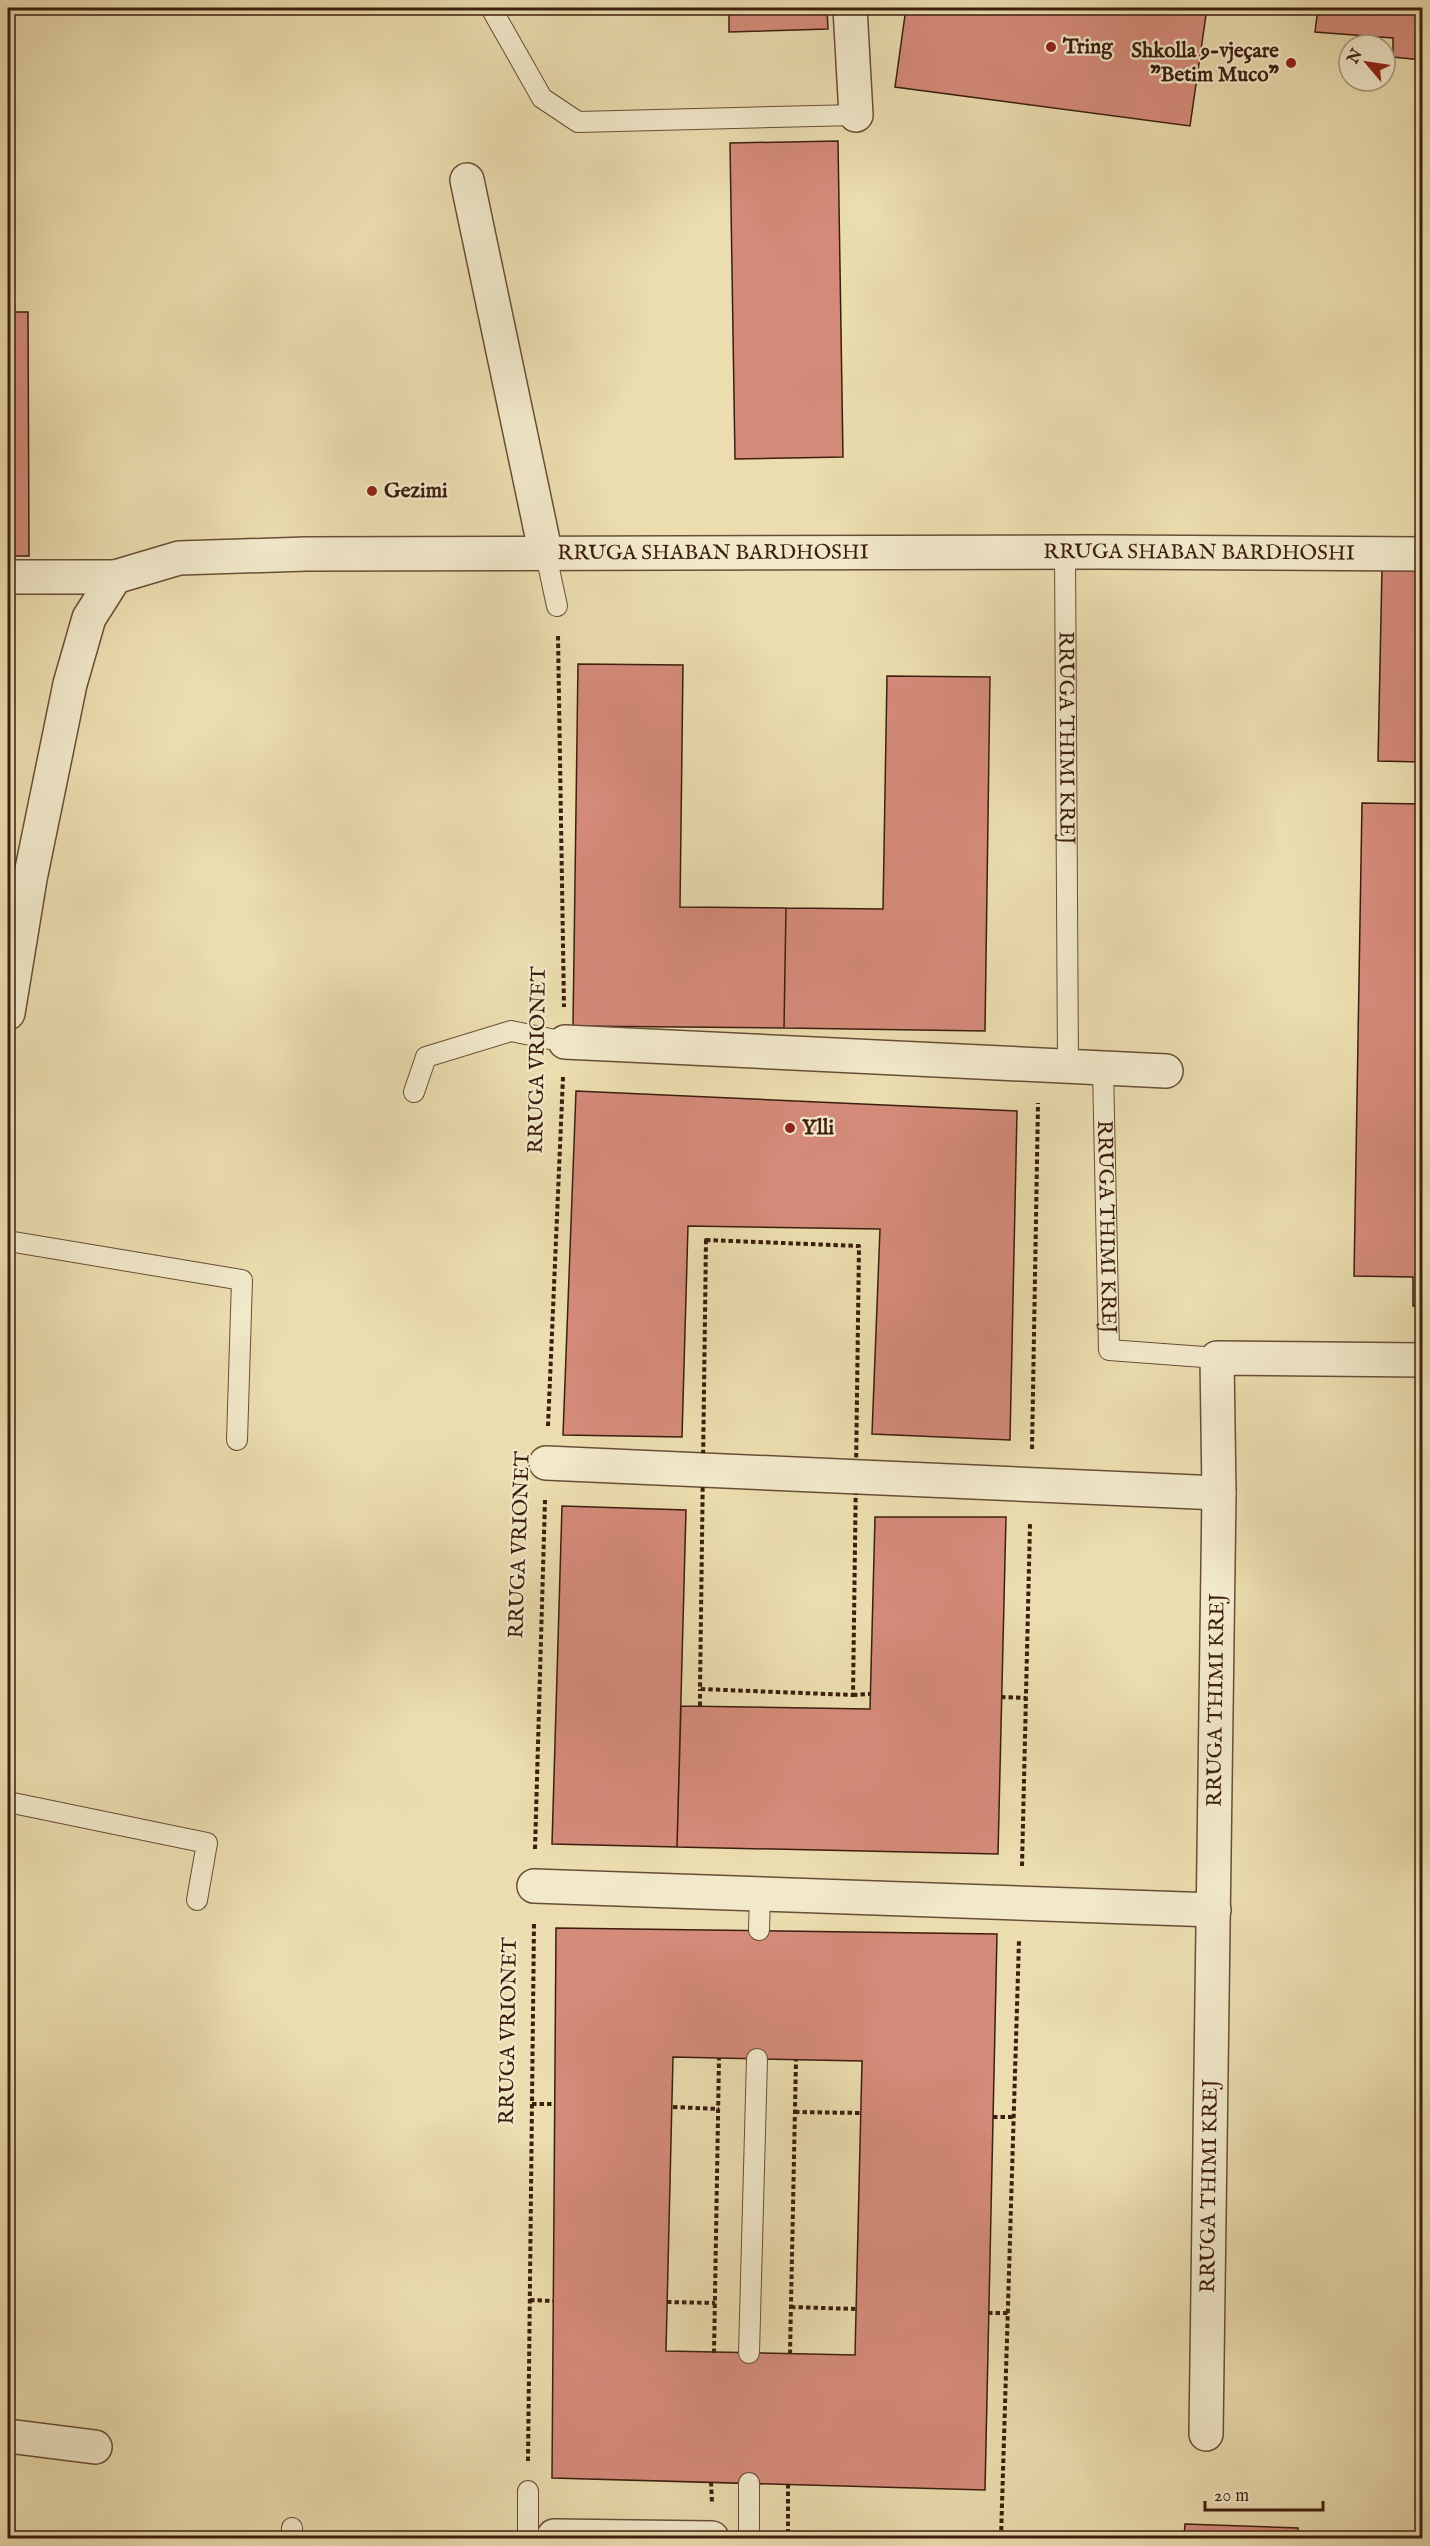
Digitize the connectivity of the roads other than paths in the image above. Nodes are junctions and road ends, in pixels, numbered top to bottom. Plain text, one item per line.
1 (491, 8) edge
2 (850, 8) edge
3 (856, 115) joint
4 (467, 180) dead end
5 (1065, 552) junction
6 (1422, 554) edge
7 (546, 555) junction
8 (8, 577) edge
9 (115, 577) junction
10 (557, 606) road end
11 (8, 1013) edge
12 (565, 1042) joint
13 (1054, 1067) junction
14 (1103, 1069) junction
15 (1166, 1071) dead end
16 (414, 1092) dead end
17 (8, 1241) edge
18 (1217, 1358) junction
19 (1422, 1360) edge
20 (237, 1440) dead end
21 (546, 1462) road end
22 (1219, 1492) junction
23 (8, 1802) edge
24 (534, 1886) road end
25 (760, 1894) junction
26 (197, 1900) dead end
27 (1214, 1910) junction
28 (759, 1930) dead end
29 (757, 2059) dead end
30 (749, 2353) dead end
31 (1206, 2434) dead end
32 (8, 2436) edge
33 (95, 2447) dead end
34 (749, 2483) dead end
35 (528, 2491) road end
36 (541, 2537) edge
37 (712, 2538) edge
38 (749, 2538) edge

1 - 3 lane
2 - 3 street
4 - 7 street
5 - 6 street, RRUGA SHABAN BARDHOSHI
5 - 7 street, RRUGA SHABAN BARDHOSHI
5 - 13 lane, RRUGA THIMI KREJ
7 - 9 street, RRUGA SHABAN BARDHOSHI
7 - 10 lane
8 - 9 street, RRUGA SHABAN BARDHOSHI
9 - 11 street
12 - 13 street
12 - 16 lane
13 - 14 street
14 - 15 street
14 - 18 lane, RRUGA THIMI KREJ
17 - 20 lane
18 - 19 street
18 - 22 street, RRUGA THIMI KREJ
21 - 22 street
22 - 27 street, RRUGA THIMI KREJ
23 - 26 lane
24 - 25 street
25 - 27 street
25 - 28 lane
27 - 31 street, RRUGA THIMI KREJ
29 - 30 lane
32 - 33 street
34 - 38 lane
35 - 36 lane
36 - 37 street

